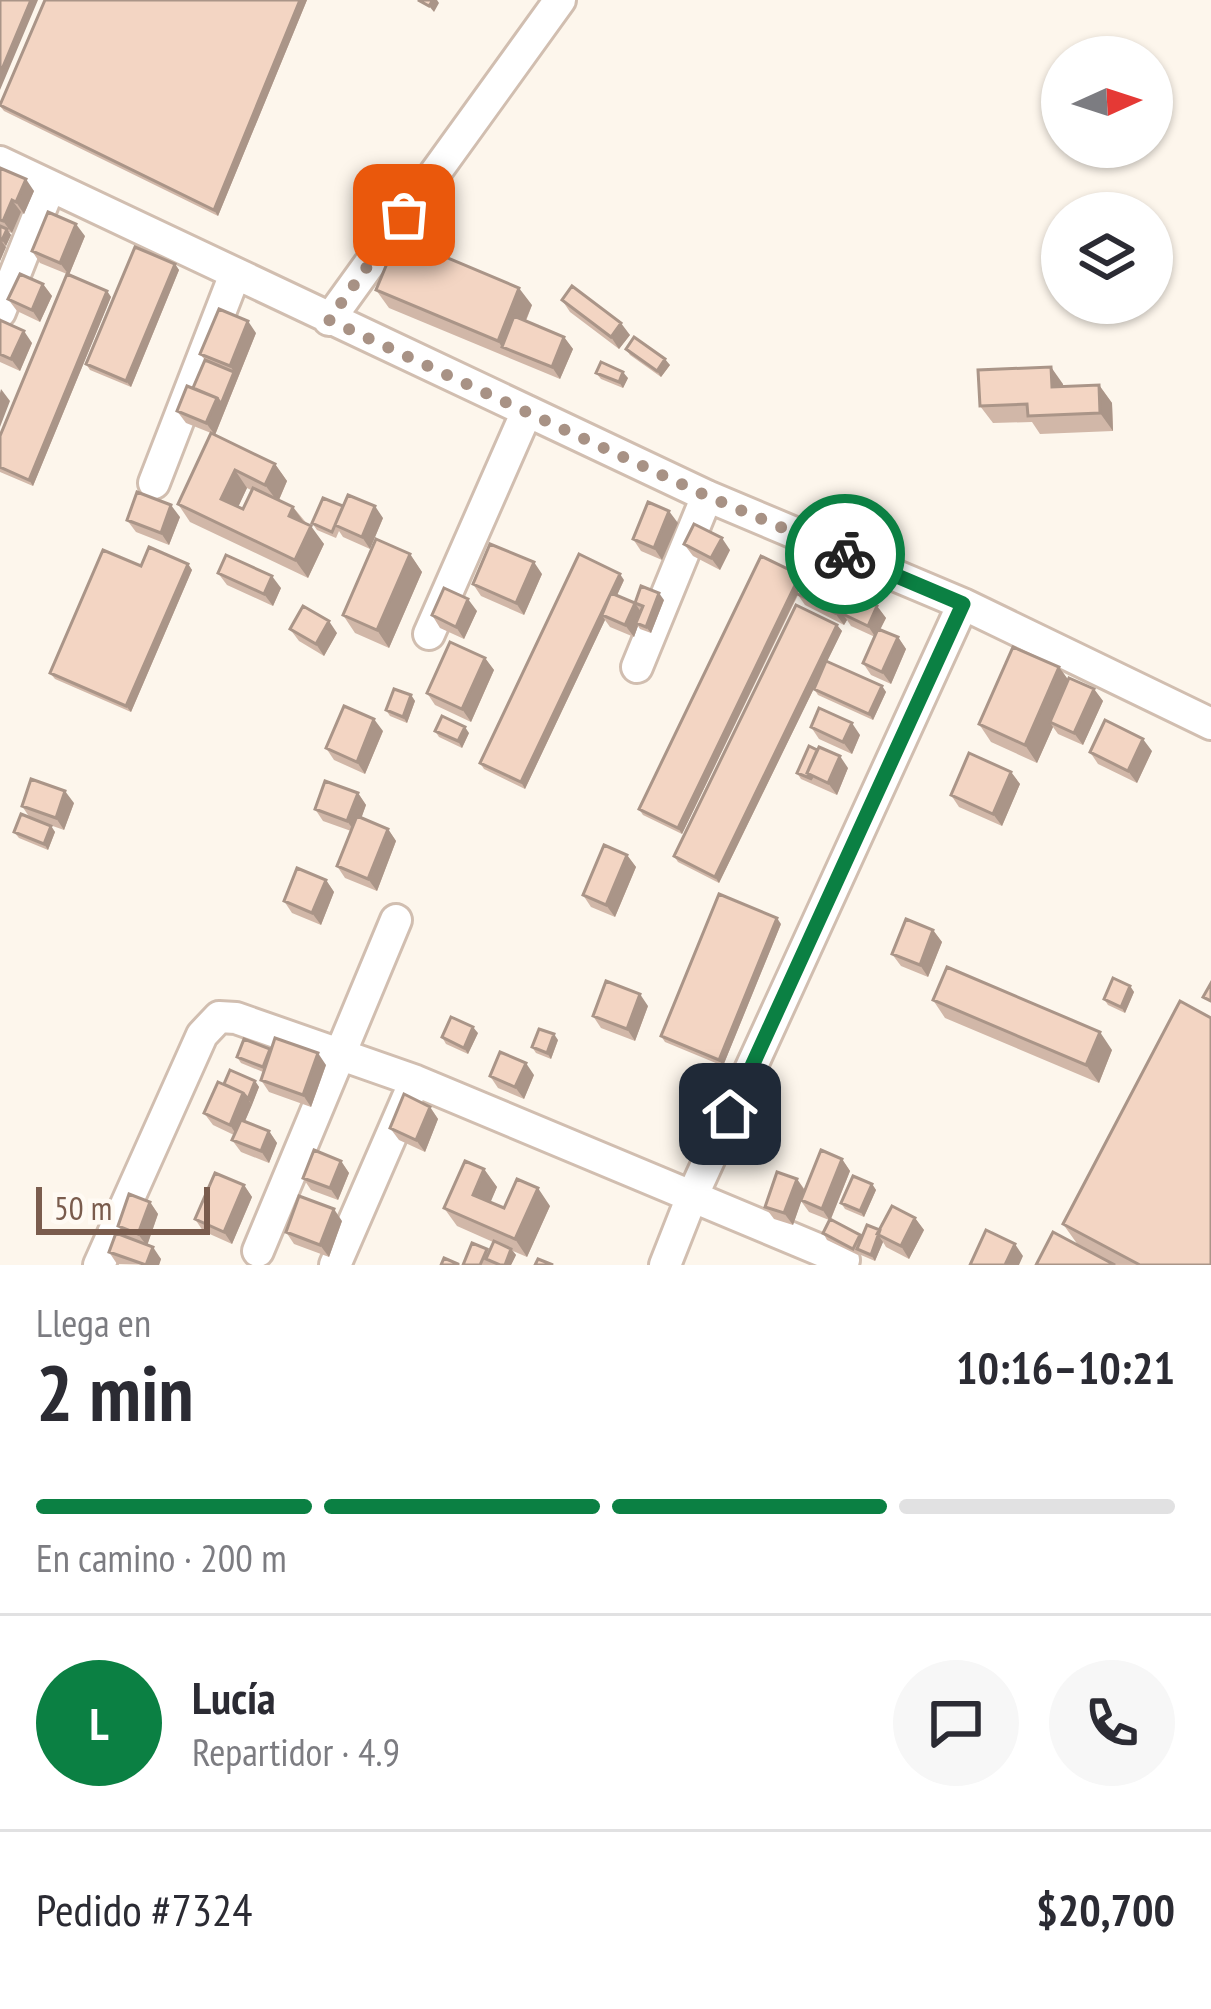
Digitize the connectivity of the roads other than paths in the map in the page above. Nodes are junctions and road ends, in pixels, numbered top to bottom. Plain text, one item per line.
1 (560, 0) edge
2 (0, 162) edge
3 (50, 186) junction
4 (236, 274) junction
5 (0, 312) edge
6 (329, 320) junction
7 (527, 411) junction
8 (154, 482) dead end
9 (707, 496) junction
10 (963, 604) junction
11 (429, 634) dead end
12 (637, 667) dead end
13 (1211, 724) edge
14 (396, 920) dead end
15 (340, 1053) junction
16 (416, 1081) junction
17 (691, 1198) junction
18 (258, 1251) dead end
19 (844, 1260) dead end
20 (99, 1265) edge
21 (335, 1265) edge
22 (665, 1265) edge

1 - 6 street
2 - 3 street
3 - 4 street
3 - 5 street
4 - 6 street
4 - 8 street
6 - 7 street
7 - 9 street
7 - 11 street
9 - 10 street
9 - 12 street
10 - 13 street
10 - 17 street
14 - 15 street
15 - 16 street
15 - 18 street
15 - 20 street
16 - 17 street
16 - 21 street
17 - 19 street
17 - 22 street

